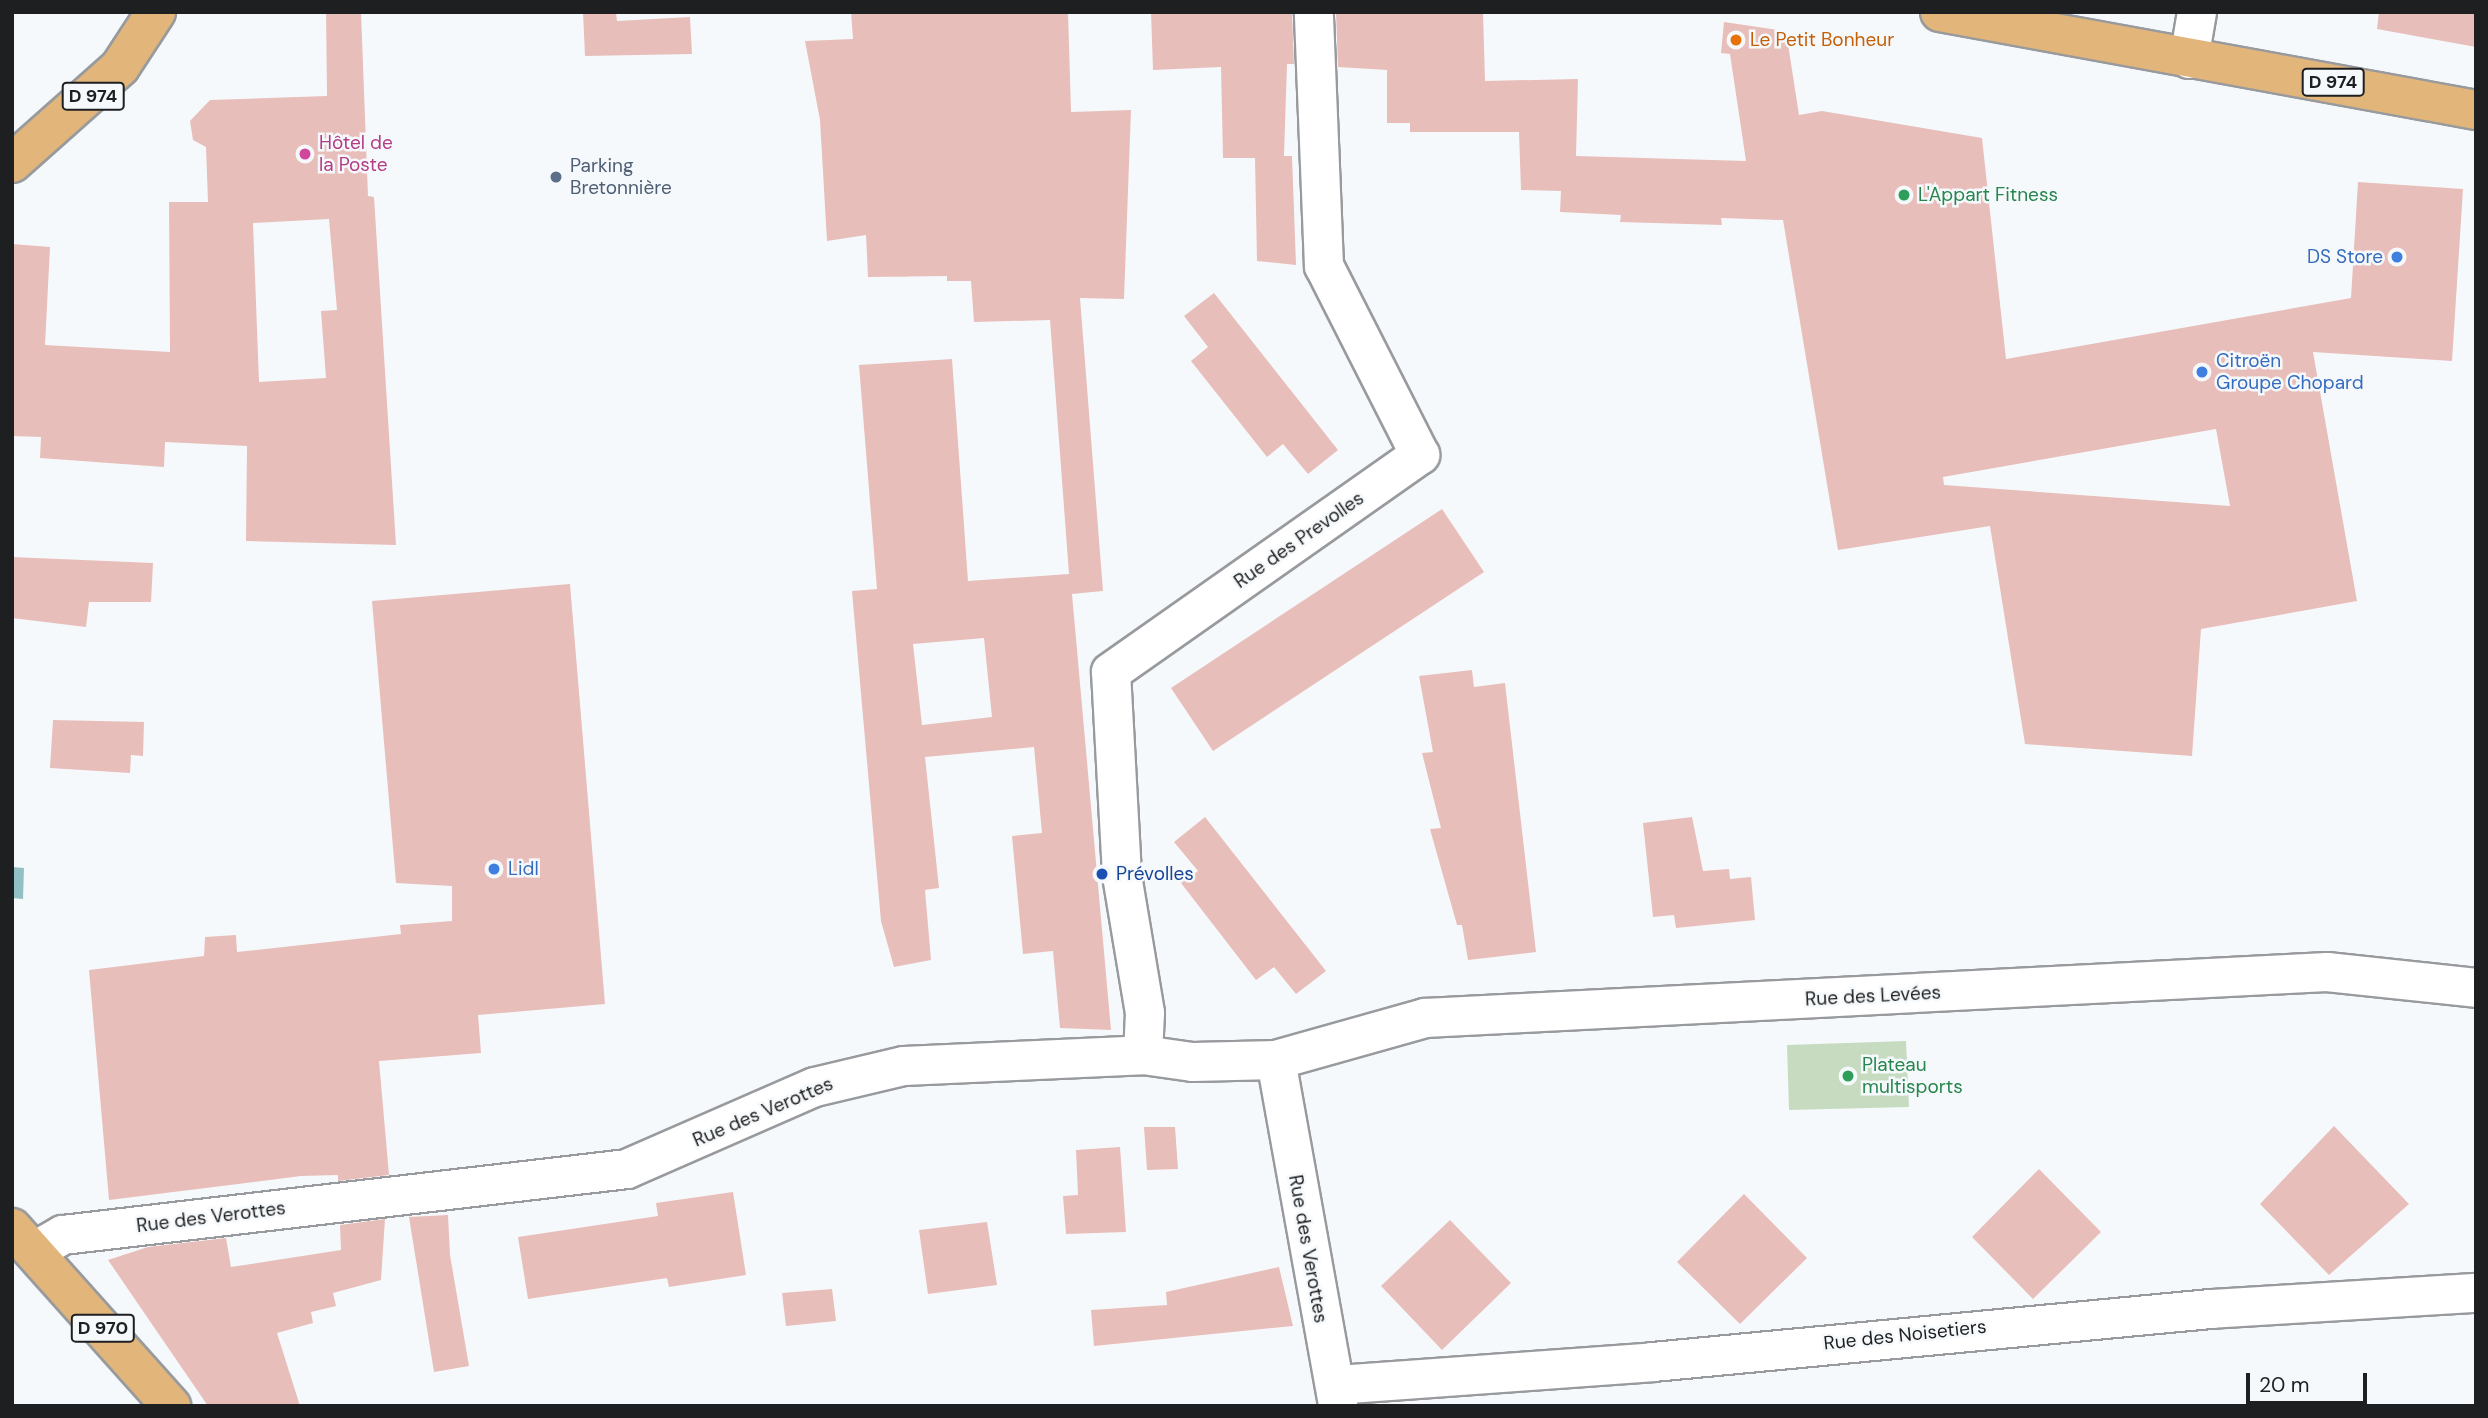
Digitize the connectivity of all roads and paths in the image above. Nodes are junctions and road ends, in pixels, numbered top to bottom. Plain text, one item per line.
1 (156, 12) edge
2 (1314, 12) edge
3 (1940, 12) edge
4 (2197, 12) edge
5 (1998, 16) edge
6 (2189, 59) junction
7 (2476, 110) edge
8 (12, 163) edge
9 (2476, 988) edge
10 (1143, 1055) junction
11 (1276, 1060) junction
12 (24, 1239) edge
13 (2476, 1293) edge
14 (1337, 1396) edge
15 (171, 1406) edge

1 - 8 main road, D 974
2 - 10 street, Rue des Prevolles
3 - 5 main road, D 974
4 - 6 street
5 - 6 main road, D 974
6 - 7 main road, D 974
9 - 11 street, Rue des Levées
10 - 11 street, Rue des Verottes
10 - 12 street, Rue des Verottes
11 - 14 street, Rue des Verottes
12 - 15 main road, D 970
13 - 14 street, Rue des Noisetiers

